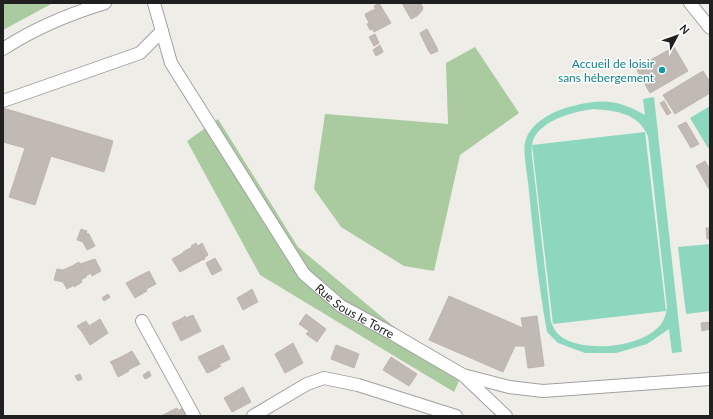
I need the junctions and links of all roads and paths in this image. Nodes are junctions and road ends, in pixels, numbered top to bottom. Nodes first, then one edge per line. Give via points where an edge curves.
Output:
1 (106, 3) edge
2 (154, 3) edge
3 (690, 3) edge
4 (710, 28) edge
5 (162, 31) junction
6 (3, 49) edge
7 (3, 101) edge
8 (142, 321) dead end
9 (463, 375) junction
10 (710, 379) edge
11 (194, 416) edge
12 (253, 416) edge
13 (456, 416) edge
14 (506, 416) edge

1 - 6 street via 43,26
2 - 5 street, Rue Sous le Torre
3 - 4 street
5 - 7 street via 140,53
5 - 9 street, Rue Sous le Torre via 172,63 304,274 341,306
8 - 11 street
9 - 10 street, Rue Sous le Torre via 509,388 543,391
9 - 14 street
12 - 13 street via 307,384 324,378 358,385

